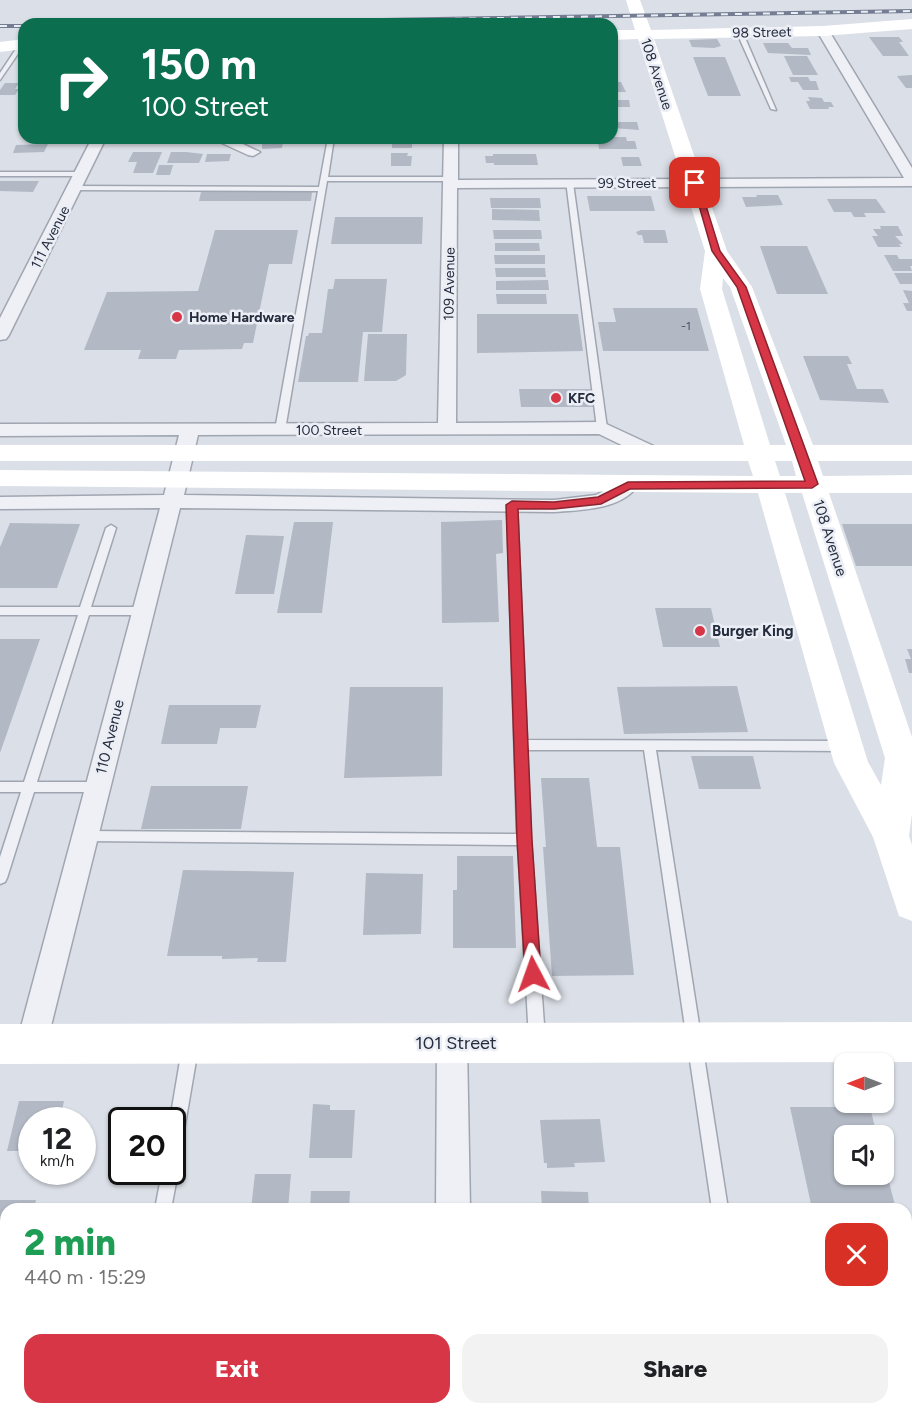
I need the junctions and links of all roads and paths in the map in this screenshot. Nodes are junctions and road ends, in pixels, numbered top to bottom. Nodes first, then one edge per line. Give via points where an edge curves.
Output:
1 (633, 0) edge
2 (912, 24) edge
3 (618, 28) edge
4 (643, 31) junction
5 (823, 31) junction
6 (740, 33) junction
7 (618, 34) edge
8 (18, 45) edge
9 (0, 47) edge
10 (18, 51) edge
11 (0, 78) edge
12 (774, 110) dead end
13 (96, 144) edge
14 (233, 144) edge
15 (330, 144) edge
16 (451, 144) edge
17 (253, 152) dead end
18 (0, 174) edge
19 (81, 174) junction
20 (912, 181) edge
21 (450, 182) junction
22 (569, 183) junction
23 (695, 183) junction
24 (322, 184) junction
25 (74, 188) junction
26 (716, 251) junction
27 (0, 335) edge
28 (602, 428) junction
29 (447, 429) junction
30 (0, 430) edge
31 (280, 430) junction
32 (187, 442) junction
33 (802, 452) junction
34 (0, 453) edge
35 (653, 453) junction
36 (760, 453) junction
37 (912, 453) edge
38 (0, 478) edge
39 (812, 484) junction
40 (912, 484) edge
41 (628, 485) junction
42 (770, 485) junction
43 (174, 490) junction
44 (0, 503) edge
45 (512, 505) junction
46 (111, 528) dead end
47 (143, 610) junction
48 (0, 611) edge
49 (85, 611) junction
50 (521, 745) junction
51 (649, 745) junction
52 (846, 746) junction
53 (30, 787) junction
54 (98, 787) junction
55 (0, 788) edge
56 (85, 836) junction
57 (891, 836) junction
58 (524, 840) junction
59 (0, 878) edge
60 (912, 904) edge
61 (912, 1042) edge
62 (16, 1043) edge
63 (452, 1043) junction
64 (538, 1043) junction
65 (696, 1043) junction
66 (191, 1045) junction
67 (180, 1107) edge
68 (168, 1185) edge
69 (164, 1203) edge
70 (453, 1203) edge
71 (719, 1203) edge

1 - 4 street, 108 Avenue
2 - 4 street, 98 Street via 821,22
2 - 5 street, 98 Street
3 - 4 street, 98 Street
4 - 6 street, 98 Street
4 - 7 street, 98 Street
4 - 23 street, 108 Avenue
5 - 6 street, 98 Street
5 - 20 street
6 - 12 lane
8 - 9 street
10 - 11 lane
13 - 19 street, 111 Avenue
14 - 17 street
15 - 24 lane
16 - 21 street, 109 Avenue
18 - 19 lane
19 - 25 street, 111 Avenue
20 - 23 street, 99 Street
21 - 22 street, 99 Street
21 - 24 lane
21 - 29 street, 109 Avenue
22 - 23 street, 99 Street
22 - 28 lane
23 - 26 street, 108 Avenue
24 - 25 lane
24 - 31 lane
25 - 27 street, 111 Avenue
26 - 33 street, 108 Avenue via 741,287
26 - 36 street, 108 Avenue via 711,289
28 - 29 street, 100 Street
28 - 35 street, 100 Street
29 - 31 street, 100 Street
30 - 32 street, 100 Street
31 - 32 street, 100 Street
32 - 34 street, 100 Street
32 - 35 street, 100 Street
32 - 43 street, 110 Avenue
33 - 36 street, 100 Street
33 - 37 street, 100 Street
33 - 39 street, 108 Avenue
35 - 36 street, 100 Street
36 - 42 street, 108 Avenue
38 - 43 street
39 - 40 street
39 - 42 street
39 - 57 street, 108 Avenue via 902,758
41 - 42 street
41 - 43 street
41 - 45 street via 601,501
42 - 52 street, 108 Avenue
43 - 44 street
43 - 45 street
43 - 47 street, 110 Avenue
45 - 50 lane
46 - 49 lane
47 - 49 lane
47 - 54 street, 110 Avenue
48 - 49 lane
49 - 53 lane
50 - 51 lane
50 - 58 lane
51 - 52 lane
51 - 65 lane
52 - 57 street, 108 Avenue via 851,763
53 - 54 lane
53 - 55 lane
53 - 59 lane
54 - 56 street, 110 Avenue
56 - 58 lane
56 - 62 street, 110 Avenue
57 - 60 street, 108 Avenue
58 - 64 lane
61 - 65 street, 101 Street
62 - 66 street, 101 Street
63 - 64 street, 101 Street
63 - 66 street, 101 Street
63 - 70 street
64 - 65 street, 101 Street
65 - 71 lane
66 - 67 lane
68 - 69 lane

